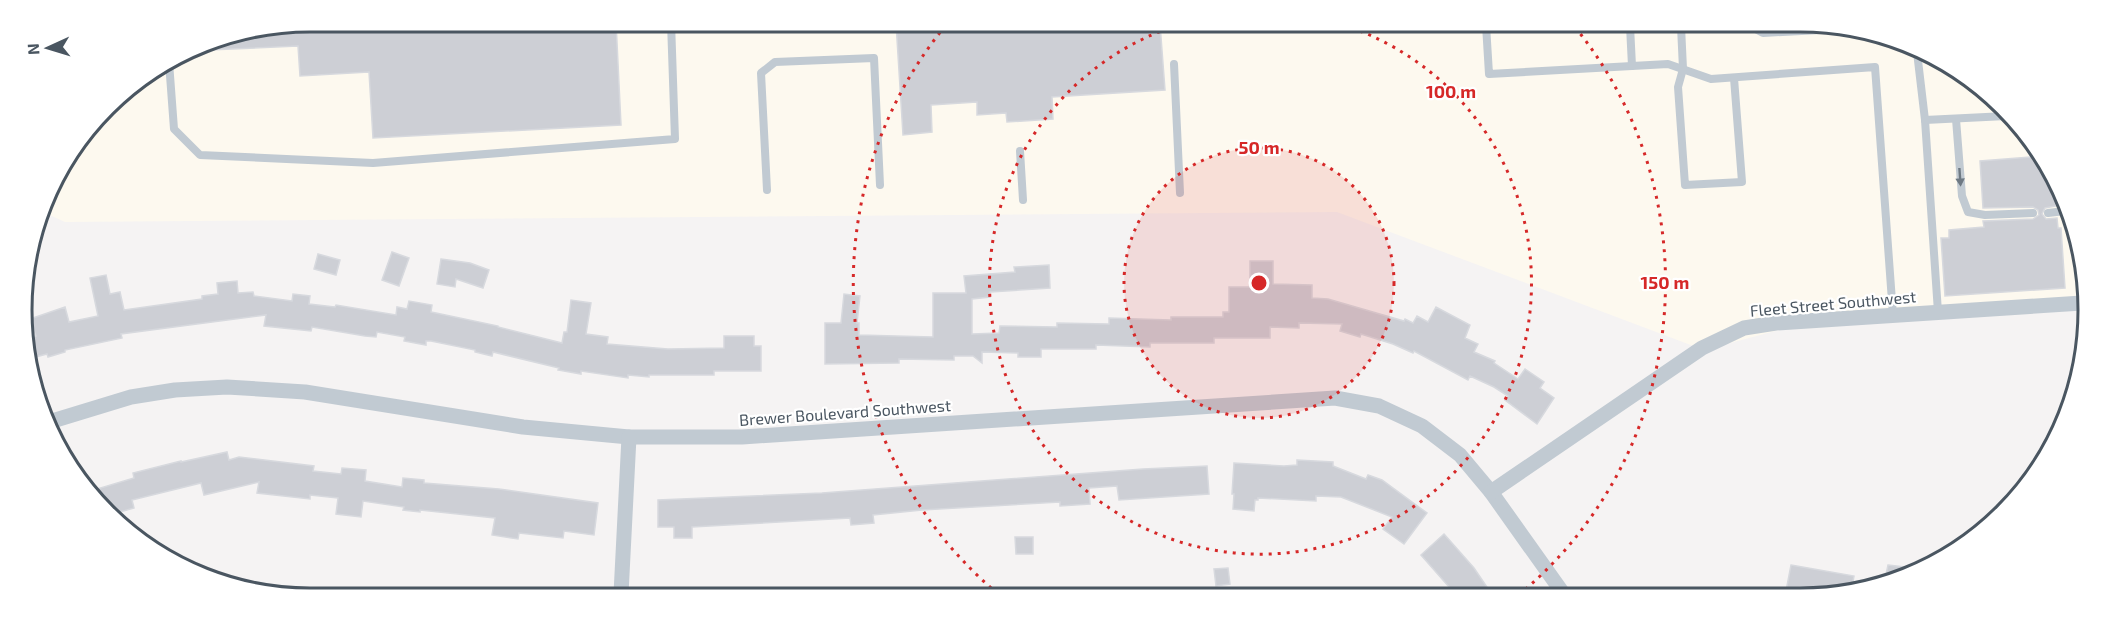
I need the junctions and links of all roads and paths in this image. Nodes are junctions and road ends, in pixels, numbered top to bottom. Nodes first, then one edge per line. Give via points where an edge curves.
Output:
1 (671, 32) edge
2 (1486, 32) edge
3 (1630, 32) edge
4 (1681, 32) edge
5 (1761, 32) edge
6 (1782, 32) edge
7 (1918, 58) edge
8 (1174, 64) dead end
9 (1632, 66) junction
10 (1683, 69) junction
11 (170, 70) edge
12 (1734, 78) junction
13 (1999, 116) edge
14 (1956, 119) junction
15 (1925, 120) junction
16 (1020, 151) dead end
17 (880, 185) dead end
18 (767, 190) dead end
19 (1180, 193) dead end
20 (1023, 200) dead end
21 (2060, 212) edge
22 (2033, 213) dead end
23 (2048, 213) dead end
24 (2078, 303) edge
25 (1938, 312) junction
26 (1893, 315) junction
27 (54, 420) edge
28 (629, 437) junction
29 (1491, 492) junction
30 (621, 588) edge
31 (1559, 588) edge

1 - 11 lane via 675,139 373,163 200,155 174,129
2 - 9 lane via 1489,74
3 - 9 lane
4 - 10 lane
5 - 6 lane
7 - 15 lane
8 - 19 lane
9 - 10 lane via 1668,64
10 - 12 lane via 1711,79
10 - 12 lane via 1678,87 1685,185 1742,182
12 - 26 lane via 1875,67
13 - 14 lane
14 - 15 lane
14 -> 22 lane via 1962,196 1968,212
15 - 25 lane
16 - 20 lane
17 - 18 lane via 874,57 775,62 761,74
21 - 23 lane
24 - 25 street, Fleet Street Southwest
25 - 26 street, Fleet Street Southwest
26 - 29 street, Fleet Street Southwest via 1744,328 1702,348
27 - 28 street, Brewer Boulevard Southwest via 131,397 227,387 305,392 523,427
28 - 29 street, Brewer Boulevard Southwest via 742,436 1335,398 1378,406 1422,426 1460,455
28 - 30 street
29 - 31 street, Brewer Boulevard Southwest

